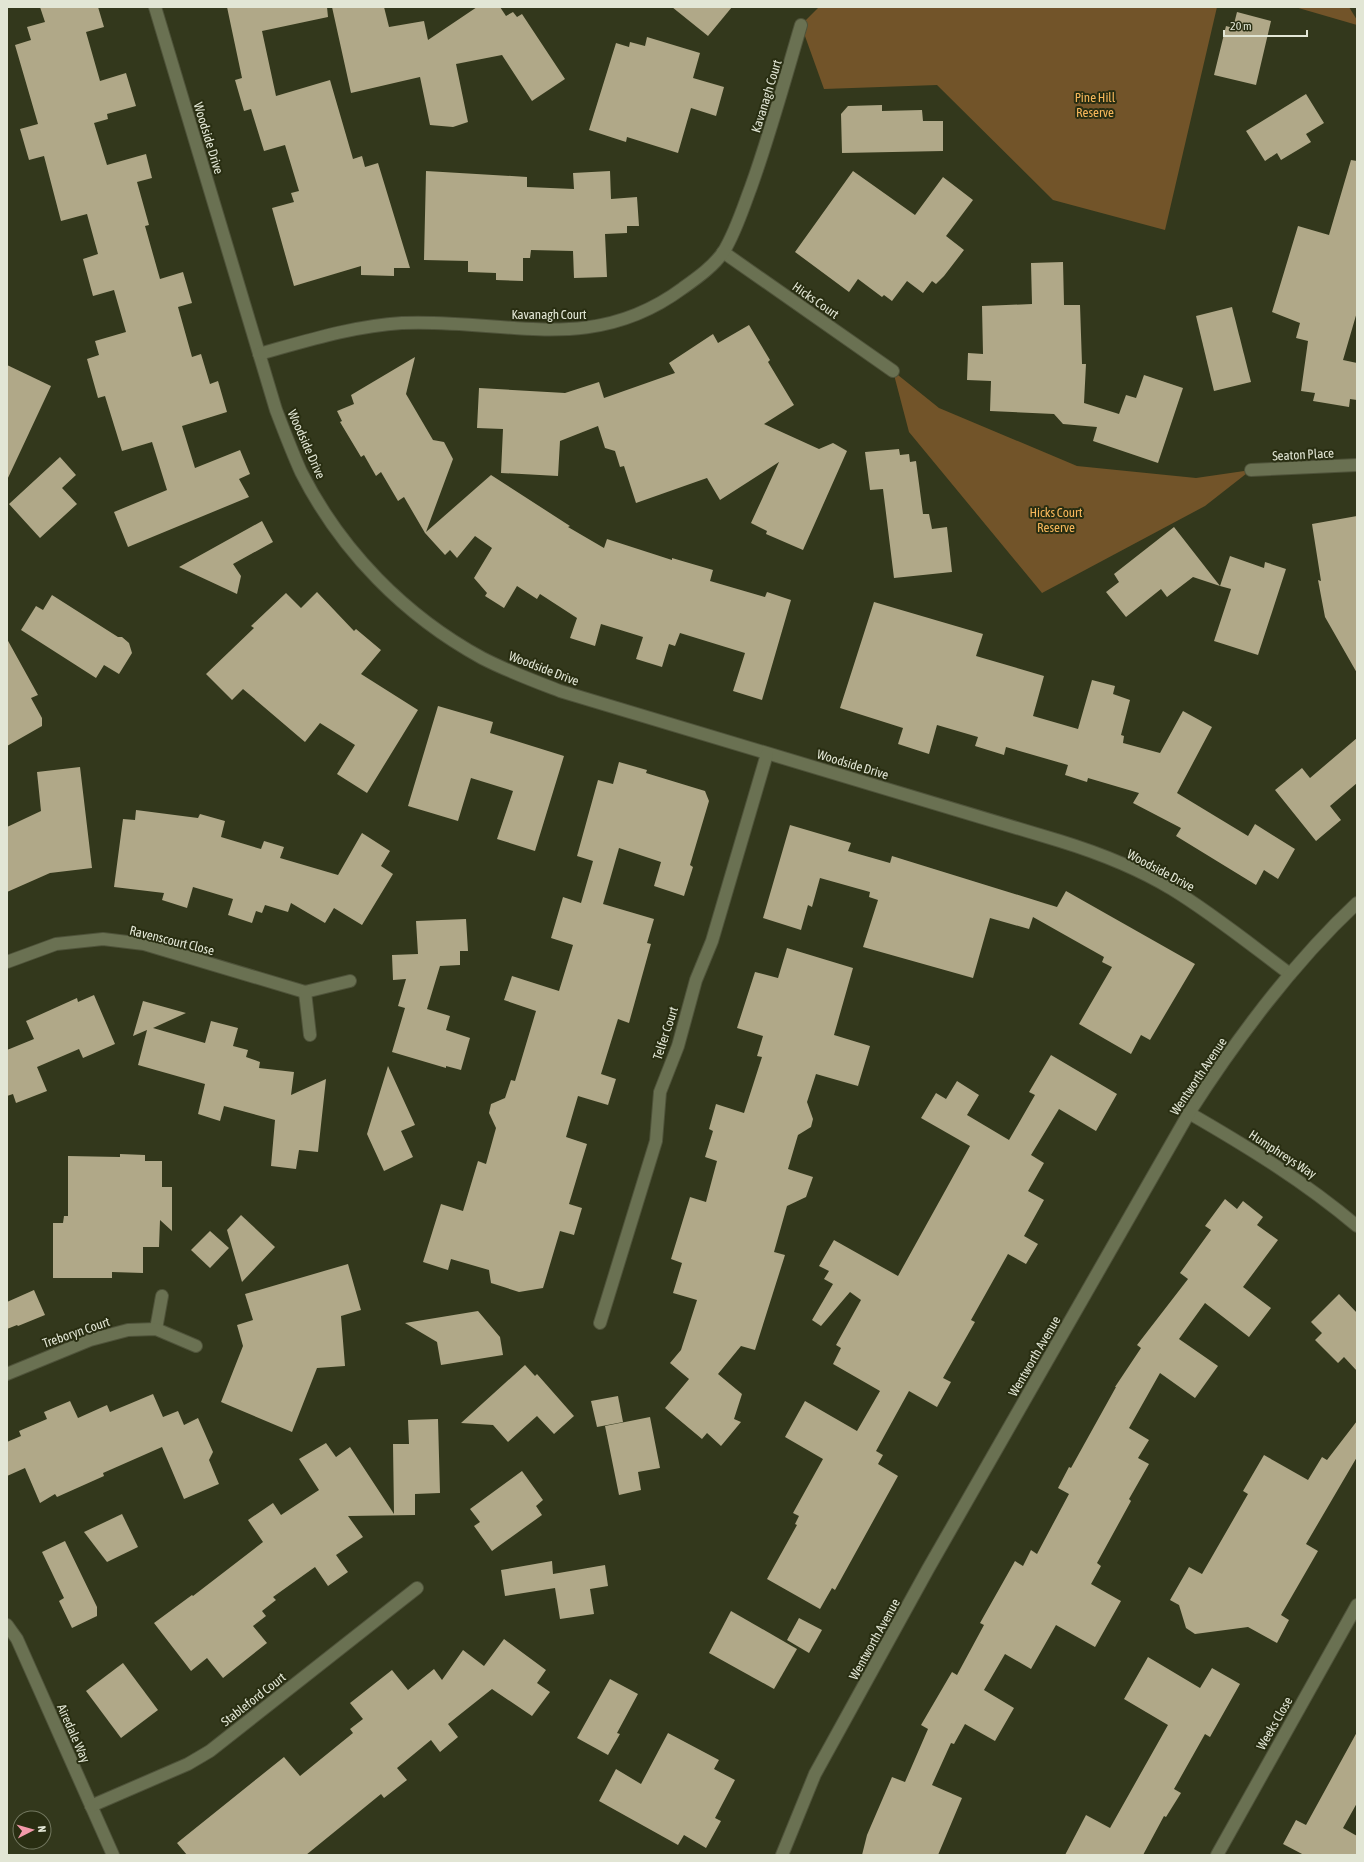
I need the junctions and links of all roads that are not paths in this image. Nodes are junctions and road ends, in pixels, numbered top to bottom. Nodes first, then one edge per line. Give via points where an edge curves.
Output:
1 (155, 7) edge
2 (801, 26) dead end
3 (723, 252) junction
4 (259, 354) junction
5 (893, 371) dead end
6 (1357, 465) edge
7 (1250, 470) dead end
8 (767, 754) junction
9 (1357, 903) edge
10 (7, 962) edge
11 (1290, 974) junction
12 (350, 981) dead end
13 (305, 992) junction
14 (310, 1035) dead end
15 (1189, 1113) junction
16 (1357, 1226) edge
17 (162, 1296) dead end
18 (600, 1323) dead end
19 (156, 1329) junction
20 (196, 1346) dead end
21 (7, 1374) edge
22 (417, 1588) dead end
23 (1357, 1605) edge
24 (7, 1625) edge
25 (91, 1806) junction
26 (113, 1855) edge
27 (782, 1855) edge
28 (1217, 1855) edge

1 - 4 street, Woodside Drive
2 - 3 street, Kavanagh Court via 761,160
3 - 4 street, Kavanagh Court via 707,270 675,294 638,314 596,327 536,330 430,323 381,325 336,333
3 - 5 street, Hicks Court
4 - 8 street, Woodside Drive via 290,446 302,472 336,529 356,555 398,599 423,619 483,658 560,691
6 - 7 street, Seaton Place
8 - 11 street, Woodside Drive via 1060,841 1111,859 1170,888
8 - 18 street, Telfer Court via 712,941 696,980 678,1046 660,1092 656,1141
9 - 11 street, Wentworth Avenue
10 - 13 street, Ravenscourt Close via 56,944 103,939 123,941 144,944
11 - 15 street, Wentworth Avenue via 1218,1068
12 - 13 street
13 - 14 street
15 - 16 street, Humphreys Way via 1290,1174
15 - 27 street, Wentworth Avenue via 932,1562 815,1774
17 - 19 street
19 - 20 street, Treboryn Court
19 - 21 street, Treboryn Court via 128,1330 90,1340
22 - 25 street, Stableford Court via 210,1751 188,1764
23 - 28 street, Weeks Close
24 - 25 street, Airedale Way via 17,1639
25 - 26 street, Airedale Way

